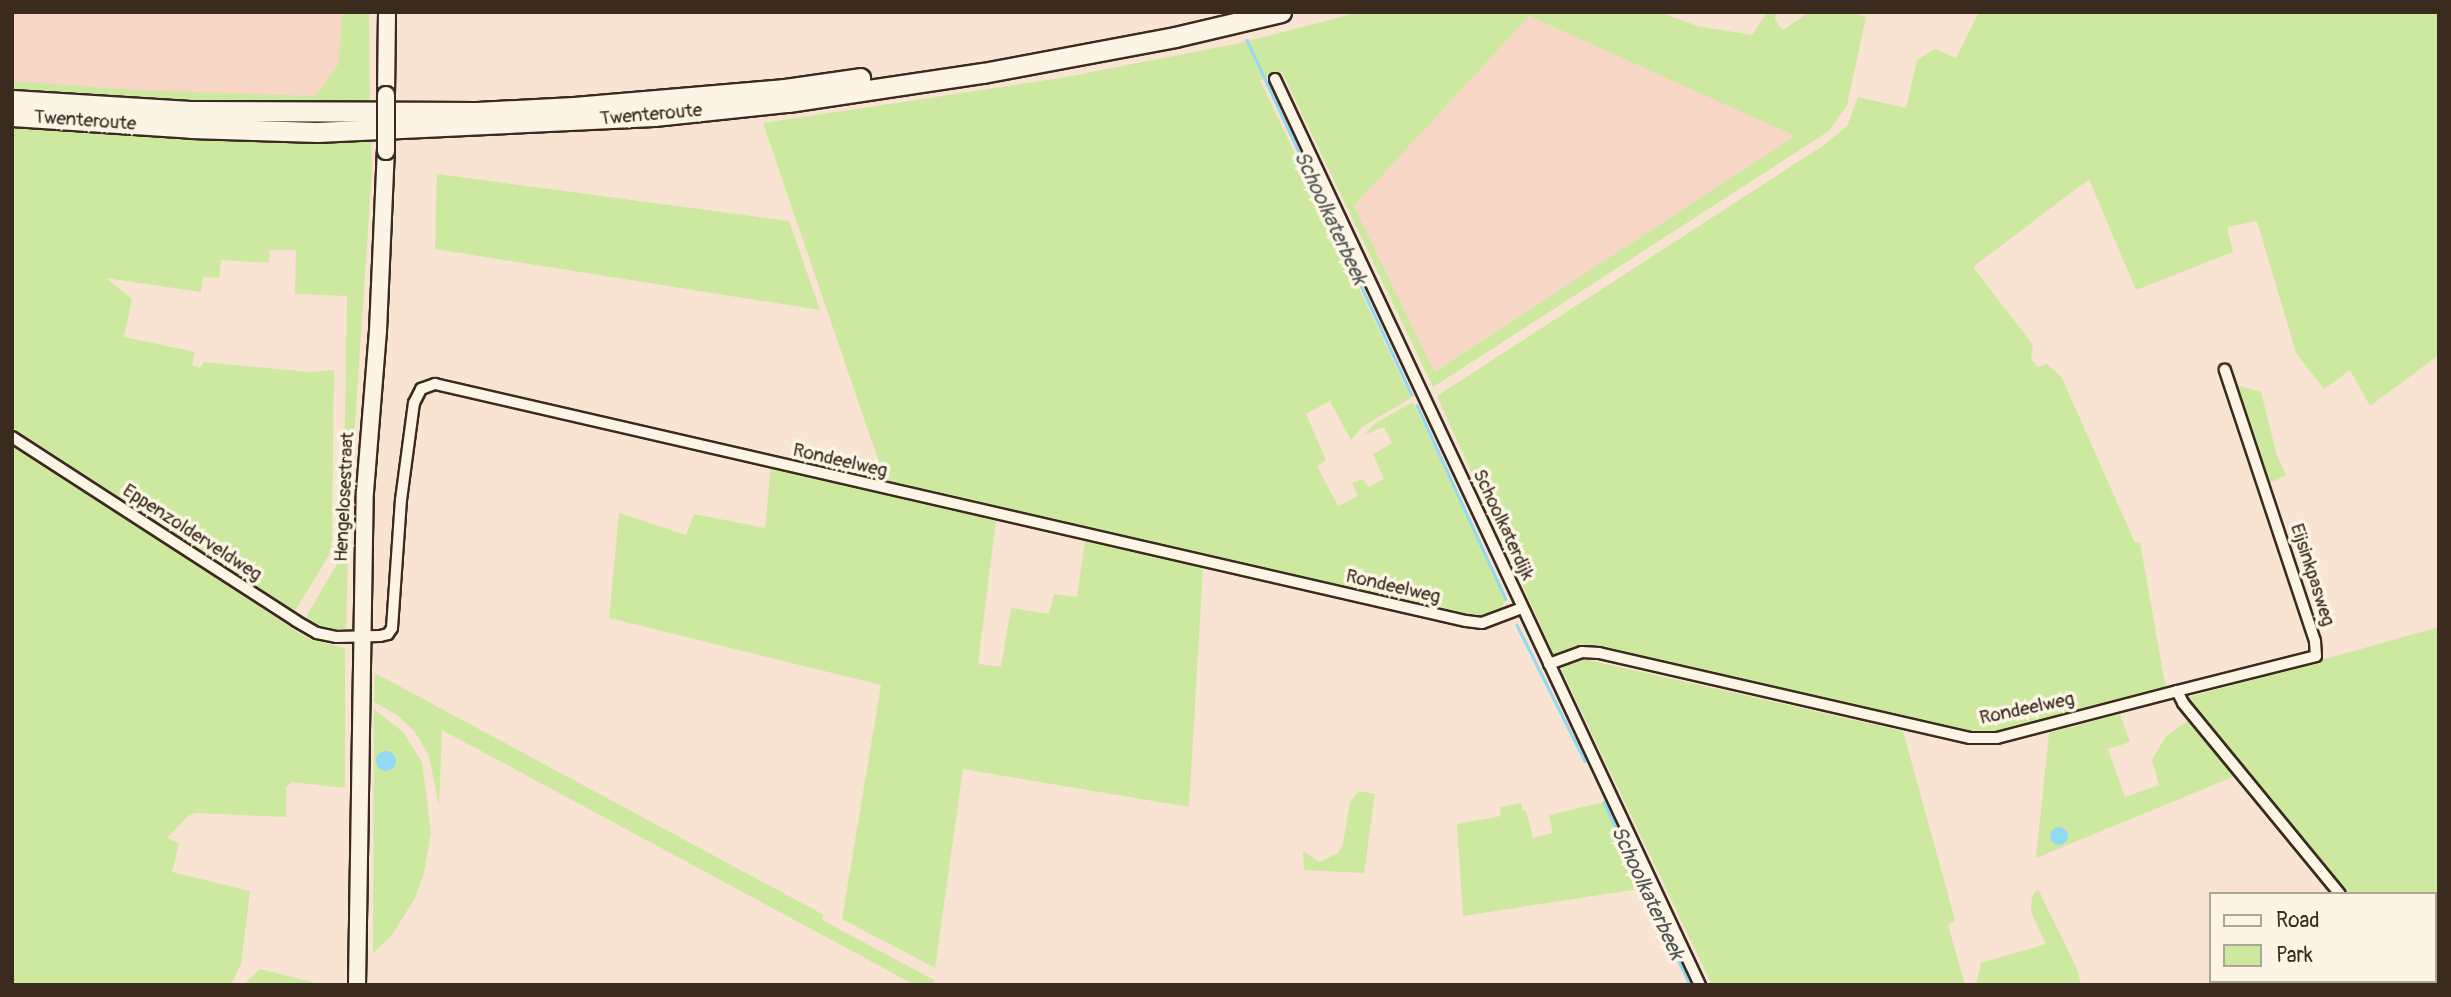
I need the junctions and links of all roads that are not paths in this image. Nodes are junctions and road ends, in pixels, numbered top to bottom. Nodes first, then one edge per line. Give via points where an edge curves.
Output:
1 (387, 12) edge
2 (1222, 12) edge
3 (1281, 12) edge
4 (1275, 79) dead end
5 (12, 100) edge
6 (12, 116) edge
7 (2225, 370) dead end
8 (12, 437) edge
9 (1522, 608) junction
10 (360, 636) junction
11 (1549, 664) junction
12 (2177, 691) junction
13 (2338, 892) edge
14 (357, 985) edge
15 (1700, 985) edge

1 - 10 main road, Hengelosestraat, bridge via 386,151
2 - 5 highway, Twenteroute via 980,61 785,89 574,107 257,112
3 - 6 highway, Twenteroute via 983,74 654,116 317,132
4 - 9 street, Schoolkaterdijk
7 - 12 street, Eijsinkpasweg via 2315,640 2316,656
8 - 10 street, Eppenzolderveldweg via 296,621 326,635
9 - 10 street, Rondeelweg via 1489,621 1466,621 435,384 421,389 414,402 392,628 388,634
9 - 11 street, Schoolkaterdijk
10 - 14 main road, Hengelosestraat
11 - 12 street, Rondeelweg via 1582,652 1599,653 1980,739
11 - 15 street, Schoolkaterdijk
12 - 13 street

